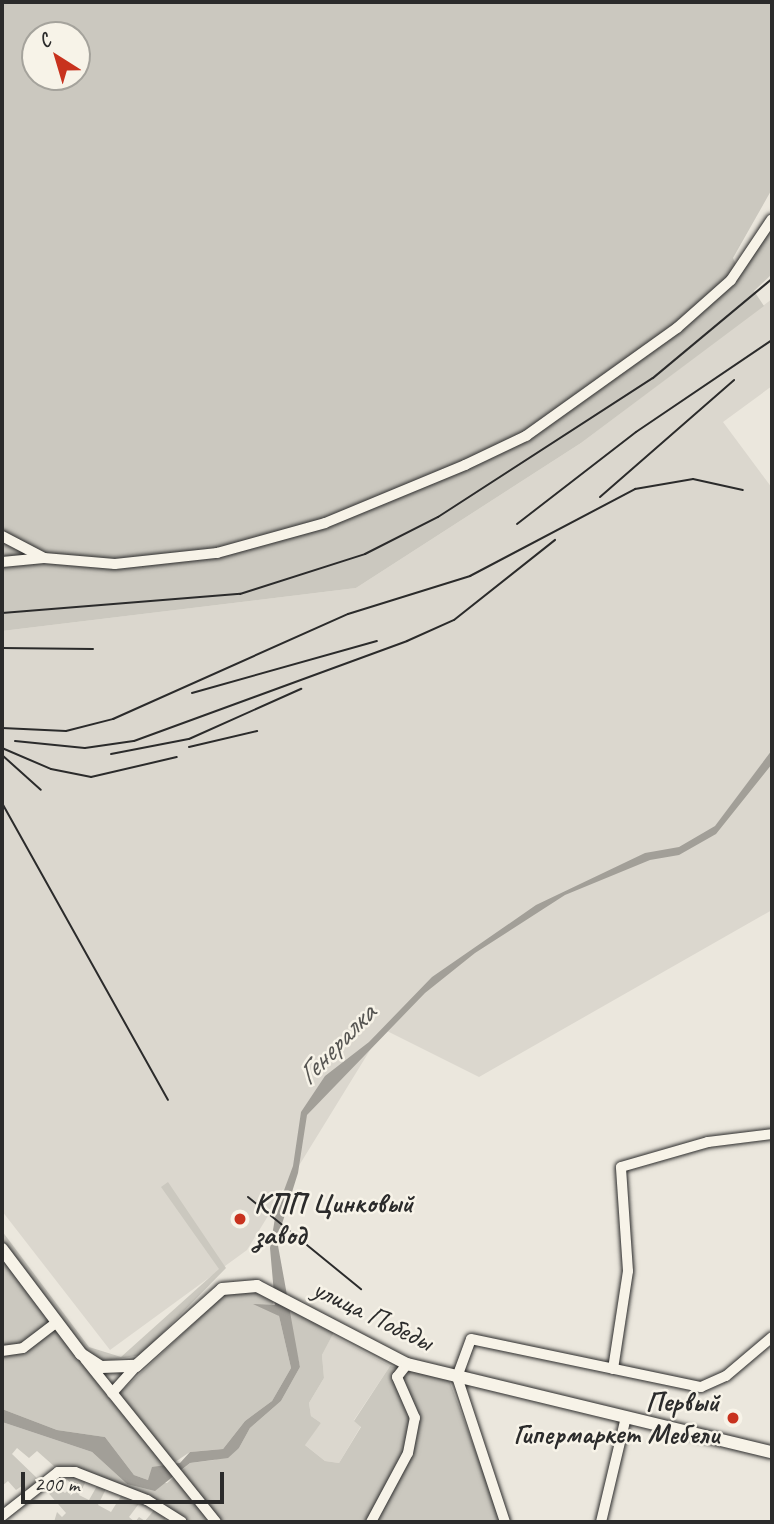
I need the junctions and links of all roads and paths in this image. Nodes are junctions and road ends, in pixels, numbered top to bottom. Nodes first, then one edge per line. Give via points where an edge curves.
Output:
1 (772, 219) edge
2 (2, 536) edge
3 (44, 558) junction
4 (2, 562) edge
5 (772, 1134) edge
6 (2, 1249) edge
7 (57, 1322) junction
8 (772, 1337) edge
9 (2, 1351) edge
10 (81, 1354) junction
11 (407, 1364) junction
12 (136, 1366) junction
13 (613, 1369) junction
14 (457, 1377) junction
15 (112, 1393) junction
16 (626, 1417) junction
17 (772, 1452) edge
18 (2, 1516) edge
19 (182, 1522) edge
20 (216, 1522) edge
21 (371, 1522) edge
22 (505, 1522) edge
23 (601, 1522) edge

1 - 3 street via 731,280 677,328 526,436 466,465 325,523 217,553 116,564
2 - 3 street
3 - 4 street
5 - 13 street via 708,1142 621,1167 628,1271
6 - 7 main road
7 - 9 street via 23,1348
7 - 10 main road
8 - 13 street via 726,1376 701,1387
10 - 12 main road via 101,1367
10 - 15 street
11 - 12 main road, улица Победы via 267,1289 241,1285 222,1289
11 - 14 main road, улица Победы
11 - 21 street via 397,1377 415,1418 408,1453
12 - 15 street
13 - 14 street via 471,1339
14 - 16 main road, улица Победы
14 - 22 street
15 - 20 street
16 - 17 main road, улица Победы
16 - 23 street
18 - 19 street via 58,1472 75,1472 147,1500

